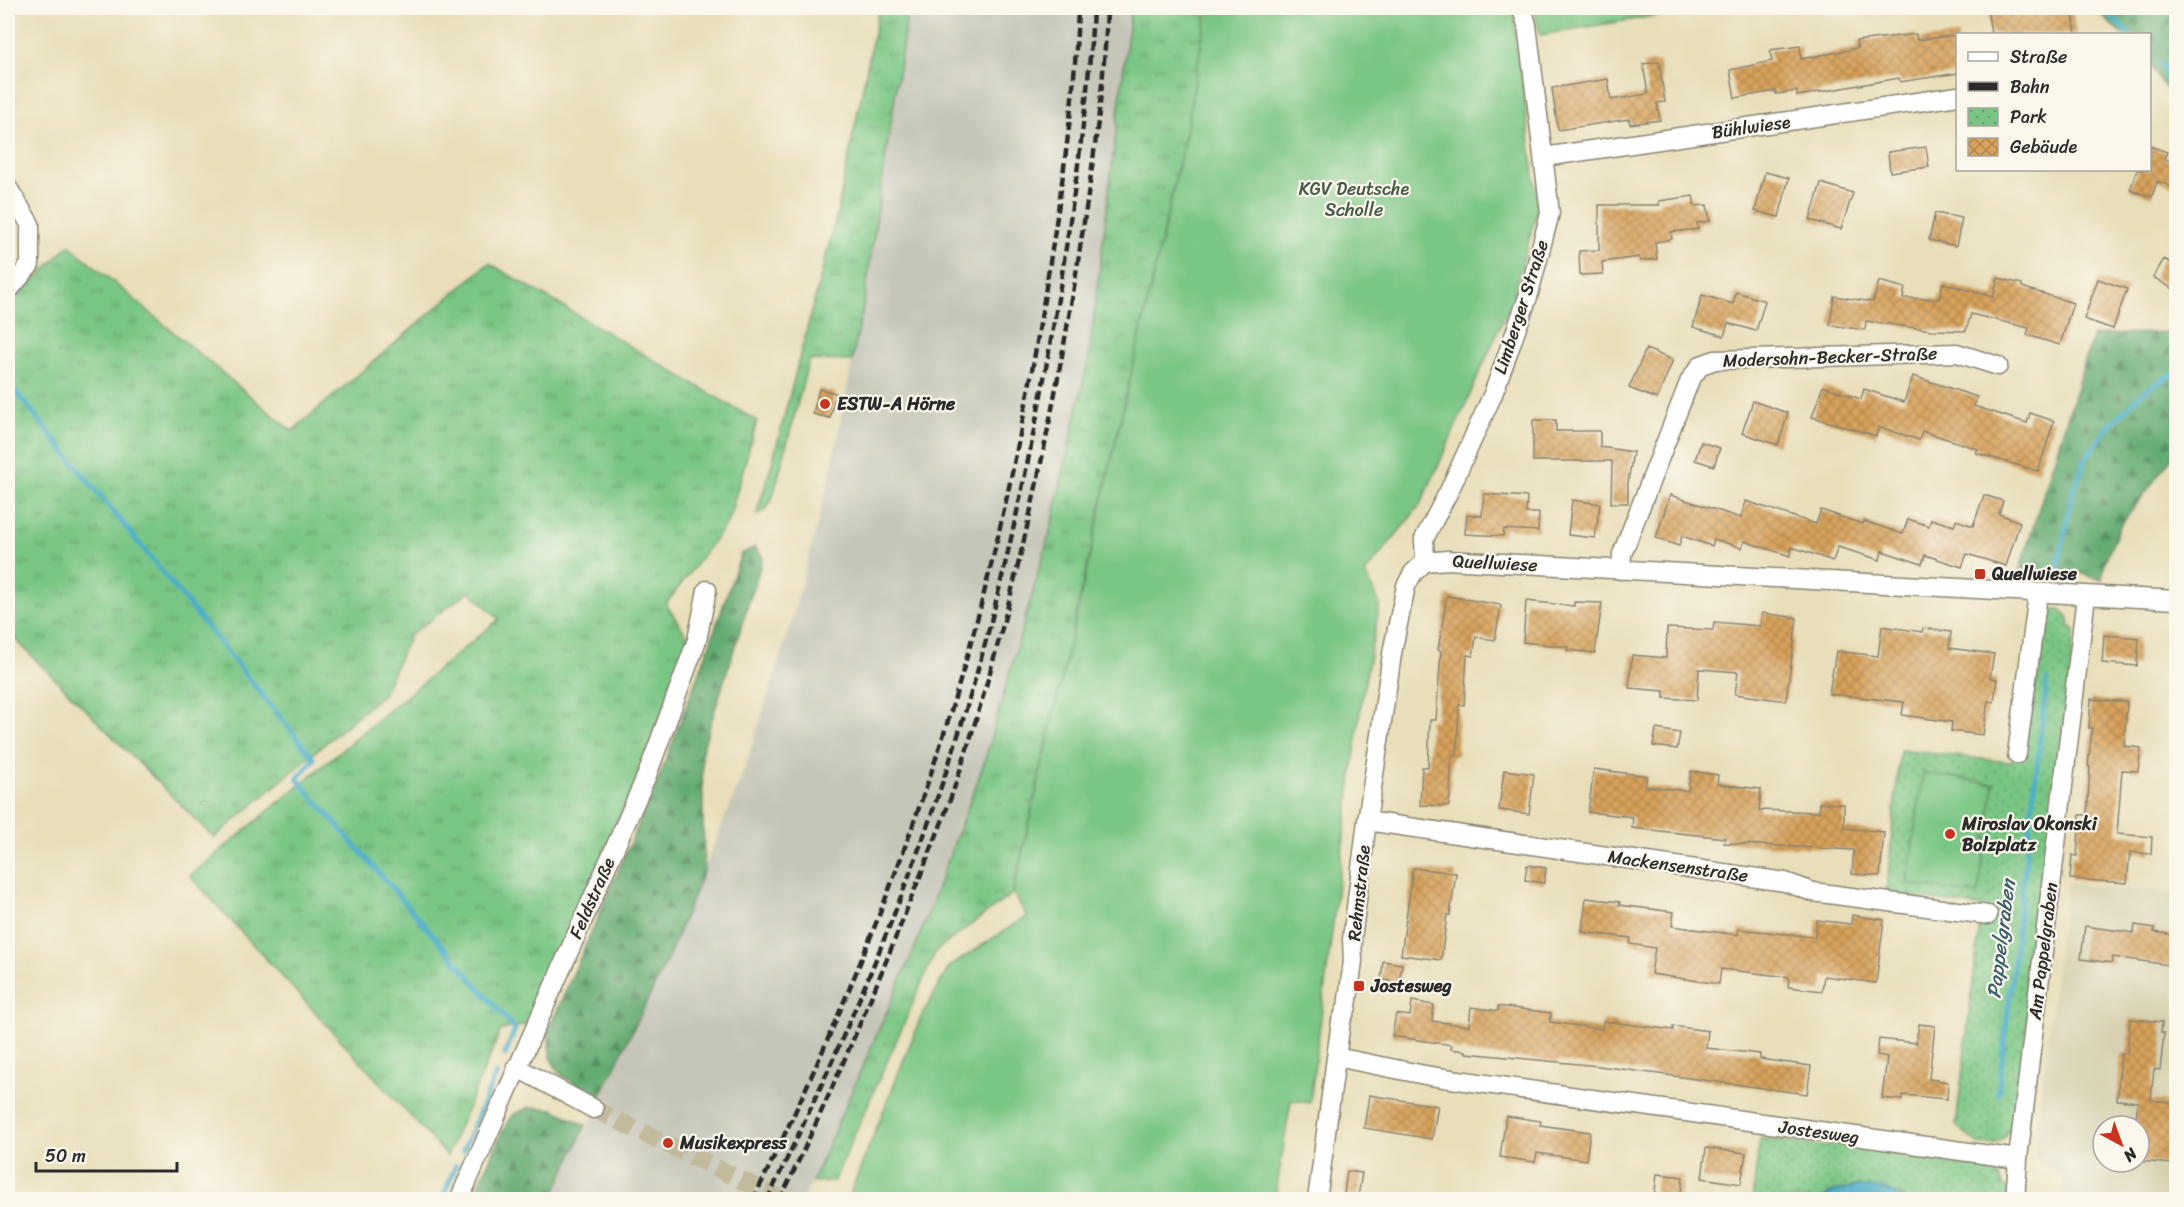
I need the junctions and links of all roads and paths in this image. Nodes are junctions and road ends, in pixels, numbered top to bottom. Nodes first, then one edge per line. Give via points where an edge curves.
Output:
1 (1522, 8) edge
2 (1956, 96) edge
3 (1544, 157) junction
4 (8, 188) edge
5 (8, 291) edge
6 (1998, 366) dead end
7 (1425, 562) junction
8 (1621, 570) junction
9 (706, 590) dead end
10 (2038, 594) junction
11 (2086, 596) junction
12 (2176, 600) edge
13 (2018, 754) dead end
14 (1367, 821) junction
15 (1988, 915) dead end
16 (1336, 1057) junction
17 (516, 1067) junction
18 (594, 1109) tunnel mouth
19 (2018, 1160) junction
20 (459, 1200) edge
21 (1317, 1200) edge
22 (2015, 1200) edge

1 - 3 street, Limberger Straße
2 - 3 street, Bühlwiese
3 - 7 street, Limberger Straße via 1550,213 1528,297 1493,393 1424,539
4 - 5 street via 30,224 30,265
6 - 8 street, Modersohn-Becker-Straße via 1957,353 1714,360 1701,365 1690,380 1622,554
7 - 8 street, Quellwiese
7 - 14 street, Rehmstraße via 1406,586
8 - 10 street, Quellwiese
9 - 17 street, Feldstraße via 697,640 647,775
10 - 11 street, Quellwiese
10 - 13 street
11 - 12 street, Quellwiese
11 - 19 street, Am Pappelgraben
14 - 15 street, Mackensenstraße via 1785,882 1813,892
14 - 16 street, Rehmstraße via 1352,939 1351,985
16 - 19 street, Jostesweg via 1441,1077
16 - 21 street, Rehmstraße
17 - 18 street
17 - 20 street, Feldstraße
19 - 22 street, Am Pappelgraben

